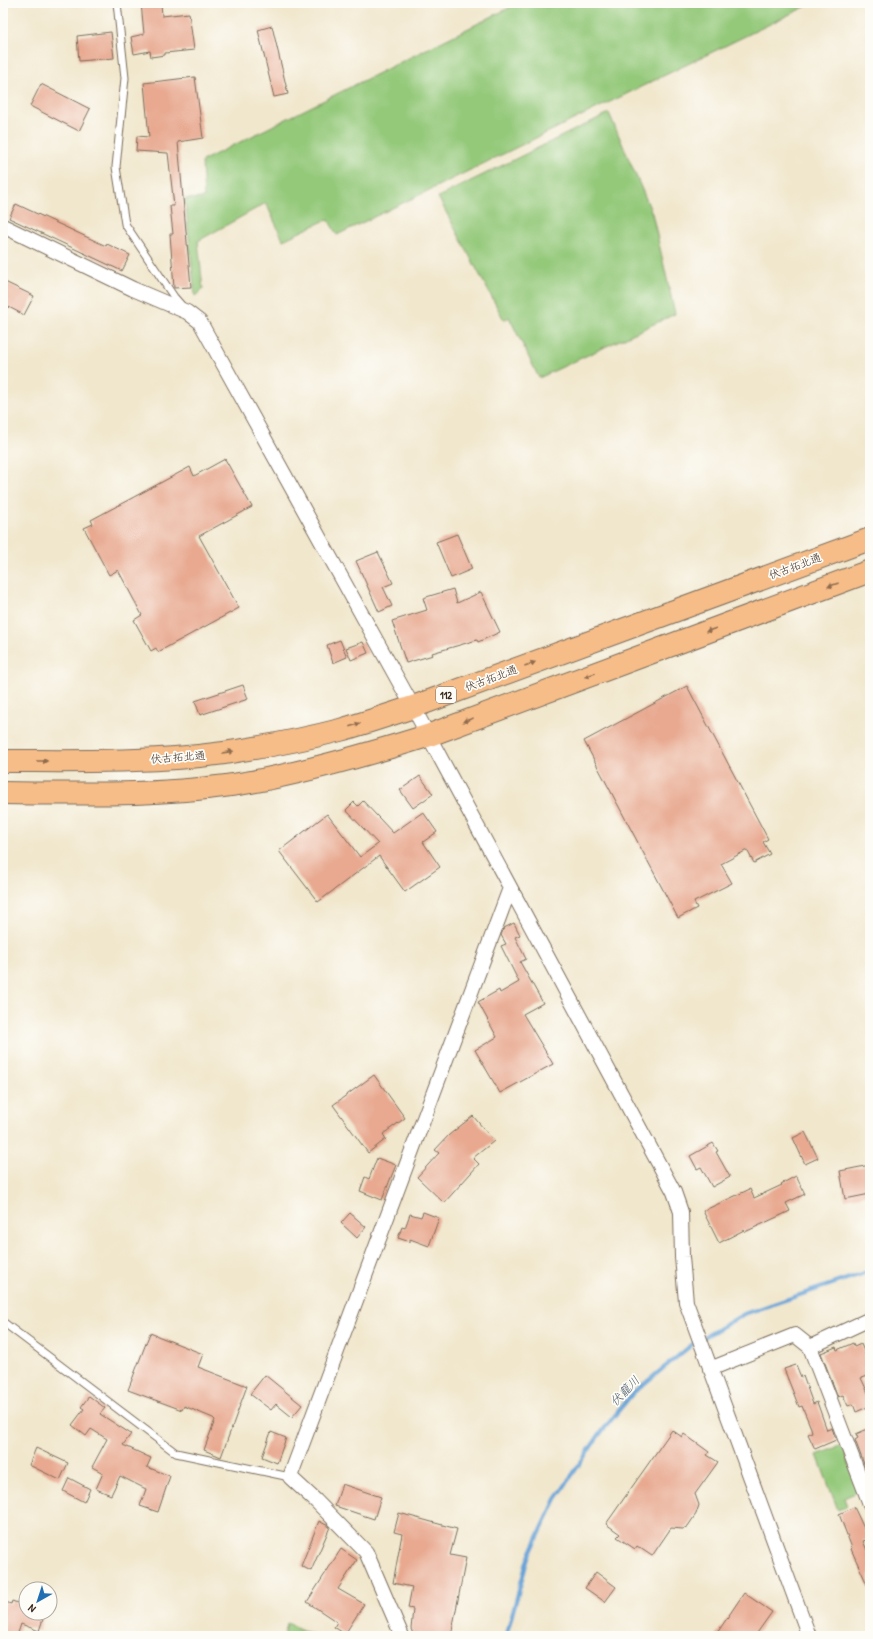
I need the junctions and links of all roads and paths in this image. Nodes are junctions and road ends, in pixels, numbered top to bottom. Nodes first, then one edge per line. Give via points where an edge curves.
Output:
1 (117, 3) edge
2 (3, 226) edge
3 (187, 312) junction
4 (870, 539) edge
5 (870, 572) edge
6 (413, 708) junction
7 (427, 736) junction
8 (3, 761) edge
9 (3, 793) edge
10 (510, 888) junction
11 (870, 1319) edge
12 (3, 1322) edge
13 (810, 1347) junction
14 (709, 1365) junction
15 (290, 1477) junction
16 (870, 1504) edge
17 (402, 1636) edge
18 (809, 1636) edge

1 - 3 lane via 125,78 116,167 125,224
2 - 3 street
3 - 6 street via 200,322
6 -> 4 main road, 伏古拓北通 / 112
5 -> 7 main road
6 - 7 street
8 -> 6 main road, 伏古拓北通 / 112 via 158,759 223,753 340,730
7 - 9 main road via 368,755 250,782 128,793
7 - 10 street
10 - 14 street via 674,1192 681,1212 686,1302
10 - 15 street
11 - 13 street
12 - 15 lane via 176,1454
13 - 14 street via 795,1335
13 - 16 street
14 - 18 street
15 - 17 street via 366,1552

